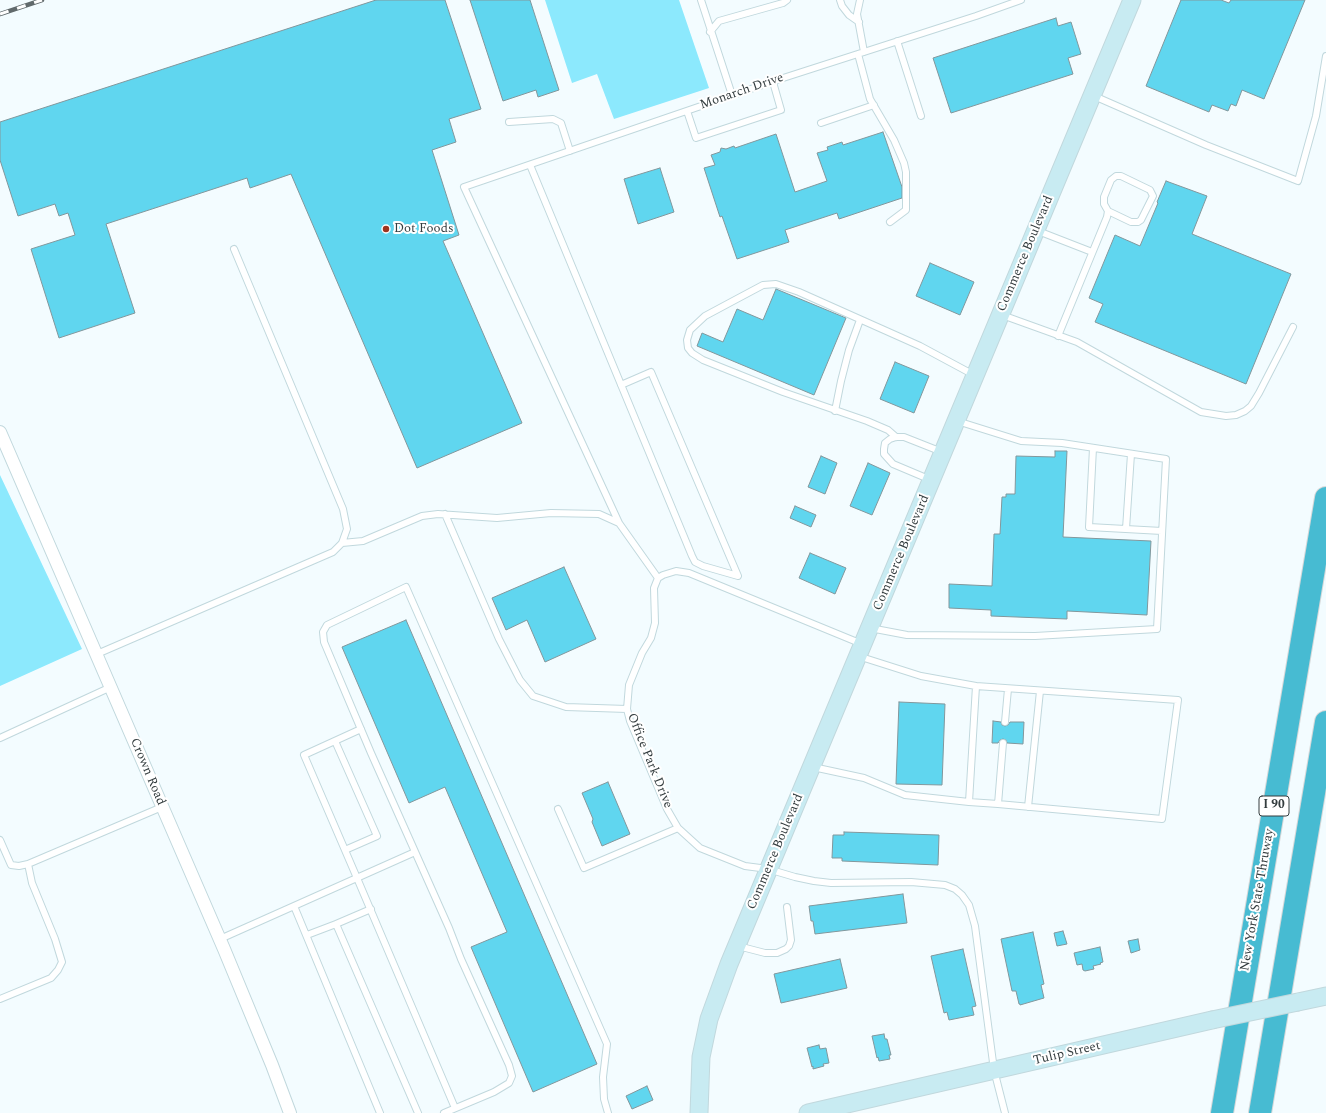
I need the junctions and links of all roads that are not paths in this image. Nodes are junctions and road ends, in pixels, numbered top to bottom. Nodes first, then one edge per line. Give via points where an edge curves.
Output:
1 (701, 0) edge
2 (787, 0) edge
3 (840, 0) edge
4 (860, 0) edge
5 (1021, 0) edge
6 (1132, 0) edge
7 (859, 22) junction
8 (710, 32) junction
9 (897, 41) junction
10 (861, 53) junction
11 (1326, 56) edge
12 (773, 82) junction
13 (732, 95) junction
14 (1092, 96) junction
15 (874, 105) junction
16 (687, 111) junction
17 (921, 116) dead end
18 (509, 122) dead end
19 (822, 123) dead end
20 (570, 151) junction
21 (530, 165) junction
22 (1108, 211) junction
23 (890, 222) dead end
24 (1036, 230) junction
25 (234, 249) dead end
26 (1092, 252) junction
27 (1001, 315) junction
28 (860, 320) junction
29 (1293, 327) dead end
30 (1058, 336) junction
31 (976, 375) junction
32 (621, 385) junction
33 (836, 410) junction
34 (957, 421) junction
35 (0, 432) edge
36 (896, 437) junction
37 (1093, 448) junction
38 (944, 453) junction
39 (1131, 454) junction
40 (932, 480) junction
41 (1326, 498) edge
42 (445, 514) junction
43 (619, 524) junction
44 (1126, 529) junction
45 (1162, 532) junction
46 (342, 543) junction
47 (658, 578) junction
48 (870, 628) junction
49 (861, 650) junction
50 (97, 654) junction
51 (976, 686) junction
52 (111, 687) junction
53 (1008, 689) junction
54 (1040, 691) junction
55 (628, 709) junction
56 (1005, 722) dead end
57 (1326, 722) edge
58 (361, 730) junction
59 (0, 738) edge
60 (335, 741) junction
61 (1003, 743) dead end
62 (812, 767) junction
63 (969, 802) junction
64 (998, 804) junction
65 (162, 807) junction
66 (1028, 807) junction
67 (558, 809) dead end
68 (678, 828) junction
69 (0, 840) edge
70 (345, 850) junction
71 (415, 852) junction
72 (28, 864) junction
73 (768, 869) junction
74 (357, 878) junction
75 (294, 906) junction
76 (787, 907) dead end
77 (371, 909) junction
78 (336, 924) junction
79 (307, 936) junction
80 (220, 939) junction
81 (737, 946) junction
82 (1326, 996) edge
83 (0, 999) edge
84 (994, 1070) junction
85 (455, 1108) junction
86 (290, 1113) edge
87 (380, 1113) edge
88 (418, 1113) edge
89 (444, 1113) edge
90 (608, 1113) edge
91 (700, 1113) edge
92 (808, 1113) edge
93 (1005, 1113) edge
94 (1222, 1113) edge
95 (1260, 1113) edge

1 - 8 lane
2 - 8 lane via 719,22
3 - 7 lane via 849,15
4 - 7 lane via 857,14
5 - 9 lane, Monarch Drive
6 - 14 street, Commerce Boulevard
7 - 10 lane
8 - 13 lane
9 - 10 lane, Monarch Drive
9 - 17 lane
10 - 12 lane, Monarch Drive
10 - 15 lane via 870,99
11 - 14 lane via 1316,116 1298,181
12 - 13 lane, Monarch Drive
12 - 16 lane via 781,110 696,138
13 - 16 lane, Monarch Drive
14 - 24 street, Commerce Boulevard
15 - 19 lane
15 - 23 lane via 894,140 906,172 906,210
16 - 20 lane, Monarch Drive
18 - 20 lane via 553,119 561,123
20 - 21 lane, Monarch Drive
21 - 32 lane
21 - 43 lane, Monarch Drive via 464,188
22 - 22 lane via 1104,197 1111,180 1116,176 1150,190 1153,196 1138,222 1131,222
22 - 26 lane
24 - 26 lane
24 - 27 street, Commerce Boulevard
25 - 46 lane via 343,509 347,529
26 - 30 lane
27 - 30 lane
27 - 31 street, Commerce Boulevard
28 - 31 lane via 920,346
28 - 33 lane via 847,357
28 - 33 lane via 799,292 776,284 763,285 705,316 690,330 687,340 688,348 702,360
29 - 30 lane via 1251,406 1236,415 1226,416 1201,412 1077,342
31 - 34 street, Commerce Boulevard
32 - 32 lane via 695,562 738,576 651,372
33 - 36 lane via 888,430
34 - 37 lane via 1020,441 1062,443
34 - 38 street, Commerce Boulevard
35 - 50 street, Crown Road
36 - 38 lane via 904,437
36 - 40 lane via 885,443 884,454 888,459 893,464
37 - 39 lane
37 - 44 lane via 1089,527
38 - 40 street, Commerce Boulevard
39 - 44 lane
39 - 45 lane via 1166,459
40 - 48 street, Commerce Boulevard
41 - 94 highway, New York State Thruway / I 90
42 - 43 lane via 497,518 551,513 599,514
42 - 46 lane via 422,516 363,541
42 - 55 lane via 499,639 520,680 533,696 566,707
43 - 47 lane
44 - 45 lane
45 - 48 lane via 1157,629 1027,636 906,635
46 - 50 lane via 333,552
47 - 49 lane via 676,571 689,573
47 - 55 lane, Office Park Drive via 654,588 655,623 651,638 629,685
48 - 49 street, Commerce Boulevard
49 - 51 lane via 921,676
49 - 62 street, Commerce Boulevard
50 - 52 street, Crown Road
51 - 53 lane
51 - 63 lane
52 - 59 lane
52 - 65 street, Crown Road
53 - 54 lane
53 - 56 lane
54 - 66 lane
54 - 66 lane via 1178,700 1162,818
55 - 68 lane, Office Park Drive via 630,721 667,809
57 - 95 highway
58 - 60 lane
58 - 71 lane
58 - 90 lane via 322,632 327,625 406,587 607,1044 602,1077
60 - 70 lane via 304,755
60 - 70 lane via 377,836
61 - 64 lane
62 - 63 lane via 864,778 905,795
62 - 73 street, Commerce Boulevard
63 - 64 lane
64 - 66 lane
65 - 72 lane
65 - 80 street, Crown Road
67 - 68 lane via 584,868
68 - 73 lane, Office Park Drive via 700,848 745,866
69 - 72 lane via 11,864
70 - 74 lane
71 - 74 lane
71 - 85 lane via 512,1076 509,1083 494,1092
72 - 83 lane via 32,883 62,962 51,978
73 - 81 street, Commerce Boulevard
73 - 84 lane, Office Park Drive via 831,883 911,882 945,885 962,895 969,905 975,926
74 - 75 lane
74 - 77 lane
75 - 79 lane
75 - 80 lane
76 - 81 lane via 790,940 786,949 777,953 765,953
77 - 78 lane
77 - 85 lane
78 - 79 lane
78 - 88 lane
79 - 87 lane
80 - 86 street, Crown Road
81 - 91 street, Commerce Boulevard via 709,1019 701,1057
82 - 84 street, Tulip Street, bridge
84 - 92 street, Tulip Street
84 - 93 lane, Office Park Drive
85 - 89 lane

